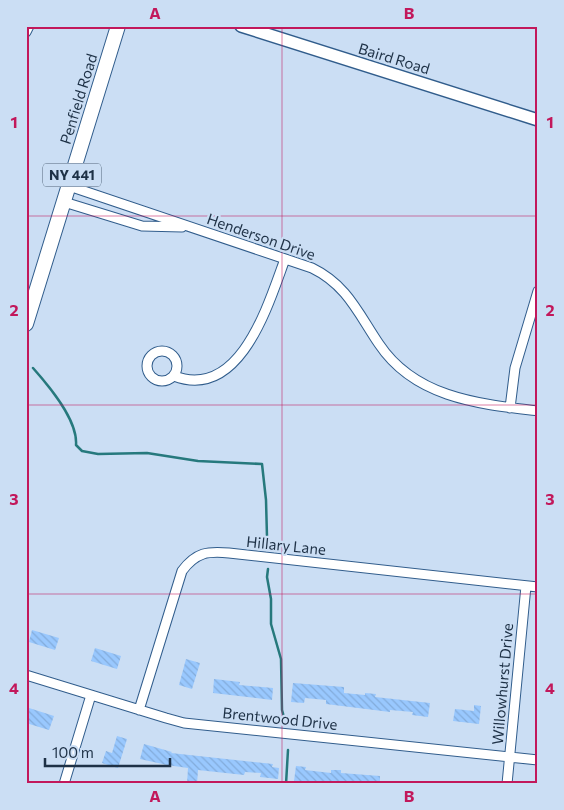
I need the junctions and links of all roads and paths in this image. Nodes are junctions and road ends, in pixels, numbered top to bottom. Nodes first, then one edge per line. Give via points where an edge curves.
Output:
1 (29, 26) edge
2 (118, 26) edge
3 (241, 26) edge
4 (26, 32) edge
5 (538, 120) edge
6 (69, 186) junction
7 (64, 202) junction
8 (190, 227) junction
9 (285, 259) junction
10 (538, 291) edge
11 (26, 324) edge
12 (174, 376) dead end
13 (510, 408) junction
14 (538, 411) edge
15 (526, 586) junction
16 (538, 587) edge
17 (26, 675) edge
18 (91, 694) junction
19 (139, 710) junction
20 (510, 757) junction
21 (538, 760) edge
22 (64, 784) edge
23 (507, 784) edge

1 - 4 street
2 - 6 main road, Penfield Road / NY 441
3 - 5 street, Baird Road
6 - 7 main road, Penfield Road / NY 441
6 - 8 street, Henderson Drive
7 - 8 street, Henderson Drive via 142,226
7 - 11 main road, Penfield Road / NY 441
8 - 9 street, Henderson Drive
9 - 12 street via 266,311 236,360 222,372 199,381
9 - 13 street, Henderson Drive via 325,274 336,284 357,308 380,346 417,380 452,397
10 - 13 street via 515,368
13 - 14 street, Henderson Drive
15 - 16 street, Hillary Lane
15 - 19 street, Hillary Lane via 205,553 189,562 182,571
15 - 20 street, Willowhurst Drive
17 - 18 street, Brentwood Drive
18 - 19 street, Brentwood Drive
18 - 22 street
19 - 20 street, Brentwood Drive via 201,725
20 - 21 street, Brentwood Drive
20 - 23 street, Willowhurst Drive

